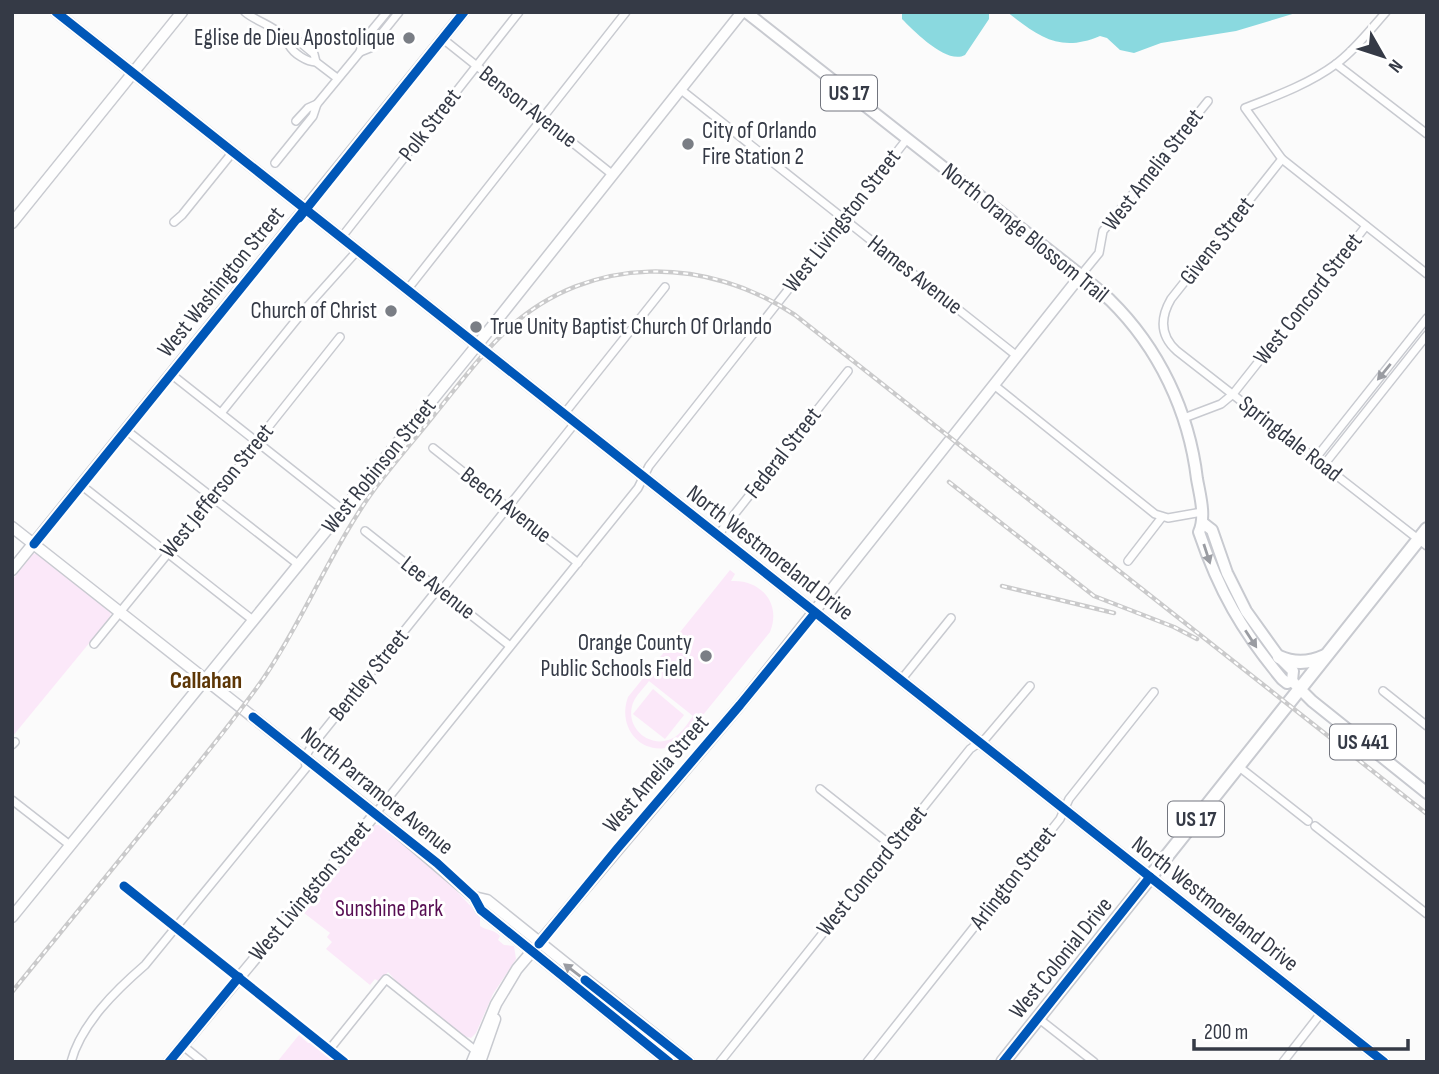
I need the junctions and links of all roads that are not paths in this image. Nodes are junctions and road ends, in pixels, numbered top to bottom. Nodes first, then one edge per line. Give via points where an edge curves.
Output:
1 (56, 12) edge
2 (181, 12) edge
3 (245, 12) edge
4 (387, 12) edge
5 (400, 12) edge
6 (464, 12) edge
7 (519, 12) edge
8 (626, 12) edge
9 (744, 12) edge
10 (1386, 12) edge
11 (261, 16) edge
12 (443, 39) junction
13 (360, 52) junction
14 (1336, 64) junction
15 (477, 66) junction
16 (132, 74) junction
17 (337, 78) junction
18 (681, 89) junction
19 (1208, 101) dead end
20 (317, 104) junction
21 (542, 118) junction
22 (296, 121) dead end
23 (1427, 134) edge
24 (907, 139) junction
25 (232, 153) junction
26 (1282, 159) junction
27 (275, 163) dead end
28 (613, 175) junction
29 (305, 209) junction
30 (844, 219) junction
31 (174, 222) dead end
32 (12, 223) edge
33 (1366, 226) junction
34 (341, 238) junction
35 (357, 251) junction
36 (1427, 274) edge
37 (1081, 275) junction
38 (665, 287) dead end
39 (407, 290) junction
40 (1427, 318) edge
41 (1162, 326) joint
42 (1427, 335) edge
43 (340, 337) dead end
44 (477, 345) junction
45 (1017, 356) junction
46 (848, 371) dead end
47 (172, 374) junction
48 (994, 385) junction
49 (1233, 394) junction
50 (220, 413) junction
51 (564, 414) junction
52 (1184, 418) junction
53 (575, 423) junction
54 (126, 429) junction
55 (257, 442) junction
56 (433, 448) dead end
57 (1315, 459) junction
58 (1324, 466) junction
59 (644, 477) junction
60 (81, 485) junction
61 (212, 498) junction
62 (508, 507) junction
63 (343, 510) junction
64 (1162, 517) junction
65 (1202, 517) junction
66 (12, 527) edge
67 (365, 531) dead end
68 (718, 535) junction
69 (1424, 538) edge
70 (34, 544) junction
71 (167, 553) junction
72 (1128, 561) dead end
73 (578, 563) junction
74 (299, 565) junction
75 (12, 570) edge
76 (440, 590) junction
77 (120, 612) junction
78 (815, 612) junction
79 (951, 618) dead end
80 (254, 621) junction
81 (94, 644) dead end
82 (510, 646) junction
83 (1328, 654) junction
84 (1279, 657) junction
85 (205, 680) junction
86 (901, 680) junction
87 (1296, 685) junction
88 (1030, 686) dead end
89 (1382, 691) dead end
90 (1154, 692) dead end
91 (1427, 726) edge
92 (979, 742) junction
93 (305, 757) junction
94 (1238, 766) junction
95 (820, 789) dead end
96 (1427, 793) edge
97 (12, 800) edge
98 (1064, 809) junction
99 (376, 813) junction
100 (71, 846) junction
101 (892, 846) junction
102 (1150, 877) junction
103 (124, 886) dead end
104 (1427, 914) edge
105 (12, 917) edge
106 (176, 928) junction
107 (533, 953) junction
108 (239, 975) junction
109 (1322, 1012) junction
110 (1038, 1018) junction
111 (182, 1045) junction
112 (329, 1050) junction
113 (480, 1059) edge
114 (683, 1060) edge
115 (71, 1062) edge
116 (169, 1062) edge
117 (203, 1062) edge
118 (344, 1062) edge
119 (669, 1062) edge
120 (720, 1062) edge
121 (867, 1062) edge
122 (1003, 1062) edge
123 (1094, 1062) edge
124 (1283, 1062) edge
125 (1384, 1062) edge

1 - 16 street, North Westmoreland Drive
2 - 16 street
3 - 11 street via 253,18
4 - 13 street via 363,41
5 - 13 street via 370,48
6 - 12 street, West Washington Street
7 - 15 street, Polk Street
8 - 21 street
9 - 18 street, West Robinson Street
9 - 24 main road, North Orange Blossom Trail / US 17
10 - 14 street
11 - 17 street via 286,38 289,47
12 - 15 street, Benson Avenue
12 - 29 street, West Washington Street
13 - 17 street
14 - 23 street
14 - 26 street via 1245,108
15 - 21 street, Benson Avenue
15 - 34 street, Polk Street
16 - 25 street, North Westmoreland Drive
16 - 32 street
17 - 20 street
18 - 28 street, West Robinson Street
18 - 30 street, Hames Avenue
19 - 37 street, West Amelia Street via 1103,231 1099,253
20 - 22 street
20 - 27 street via 313,116
21 - 28 street, Benson Avenue
21 - 39 street
24 - 30 street, West Livingston Street
24 - 37 main road, North Orange Blossom Trail / US 17
25 - 29 street, North Westmoreland Drive
25 - 31 street
26 - 33 street
26 - 41 street, Givens Street via 1171,299
28 - 44 street, West Robinson Street
29 - 34 street, North Westmoreland Drive
29 - 47 street, West Washington Street
30 - 45 street, Hames Avenue
30 - 59 street, West Livingston Street
33 - 36 street
33 - 49 street, West Concord Street
34 - 35 street, North Westmoreland Drive
35 - 39 street, North Westmoreland Drive
35 - 50 street
37 - 45 street, West Amelia Street
37 - 52 main road, North Orange Blossom Trail / US 17 via 1112,302 1147,344
38 - 51 street
39 - 44 street, North Westmoreland Drive
40 -> 57 street
41 - 49 street, Springdale Road via 1171,345
42 - 58 street
43 - 55 street, West Jefferson Street
44 - 51 street, North Westmoreland Drive
44 - 63 street, West Robinson Street
45 - 48 street, West Amelia Street
46 - 68 street, Federal Street
47 - 50 street
47 - 54 street, West Washington Street
48 - 64 street
48 - 78 street, West Amelia Street
49 - 52 street, West Concord Street via 1221,404
49 - 57 street, Springdale Road
50 - 55 street
51 - 53 street, North Westmoreland Drive
52 - 65 main road, North Orange Blossom Trail / US 17
53 - 59 street, North Westmoreland Drive
53 - 62 street, Bentley Street
54 - 60 street, West Washington Street
54 - 61 street
55 - 61 street, West Jefferson Street
55 - 63 street
56 - 62 street, Beech Avenue
57 - 58 street, Springdale Road
58 - 69 street, Springdale Road
59 - 68 street, North Westmoreland Drive
59 - 73 street, West Livingston Street
60 - 70 street, West Washington Street
60 - 71 street
61 - 71 street, West Jefferson Street
61 - 74 street
62 - 73 street, Beech Avenue
62 - 76 street, Bentley Street
63 - 74 street, West Robinson Street
64 - 65 street
64 - 72 street
65 - 84 main road, North Orange Blossom Trail / US 17 via 1212,530 1246,611
65 -> 87 main road, North Orange Blossom Trail / US 17 via 1199,532 1229,605 1259,652 1282,679
66 - 70 street, North Parramore Avenue
67 - 76 street, Lee Avenue
68 - 78 street, North Westmoreland Drive
69 - 83 highway, West Colonial Drive
70 - 75 street, West Washington Street
70 - 77 street, North Parramore Avenue
71 - 77 street, West Jefferson Street
71 - 80 street
73 - 82 street, West Livingston Street
74 - 80 street, West Robinson Street
76 - 82 street, Lee Avenue
76 - 93 street, Bentley Street
77 - 81 street, West Jefferson Street
77 - 85 street, North Parramore Avenue
78 - 86 street, North Westmoreland Drive
78 - 107 street, West Amelia Street
79 - 86 street
80 - 85 street, West Robinson Street
82 - 99 street, West Livingston Street
83 - 84 highway via 1307,662
83 - 87 highway, West Colonial Drive
84 - 87 main road, North Orange Blossom Trail / US 17 via 1293,671
85 - 93 street, North Parramore Avenue
85 - 100 street, West Robinson Street
86 - 92 street, North Westmoreland Drive
87 - 94 highway, West Colonial Drive / US 17
87 - 96 main road, North Orange Blossom Trail / US 441
88 - 92 street, West Concord Street
89 - 91 street
90 - 98 street, Arlington Street
92 - 98 street, North Westmoreland Drive
92 - 101 street, West Concord Street
93 - 99 street, North Parramore Avenue
93 - 106 street, Bentley Street via 306,768
94 - 102 highway, West Colonial Drive / US 17
94 - 104 street
95 - 101 street
97 - 100 street
98 - 102 street, North Westmoreland Drive
98 - 121 street, Arlington Street
99 - 107 street, North Parramore Avenue via 474,897 487,900
99 - 108 street, West Livingston Street
100 - 105 street, West Robinson Street
101 - 120 street, West Concord Street
102 - 109 street, North Westmoreland Drive
102 - 110 highway, West Colonial Drive / US 17
103 - 106 street
106 - 108 street
106 - 115 street, Bentley Street via 87,1028
107 - 113 street, West Amelia Street via 497,1011
114 -> 107 street, North Parramore Avenue
107 - 119 street, North Parramore Avenue
108 - 111 street, West Livingston Street
108 - 112 street
109 - 124 street
109 - 125 street, North Westmoreland Drive
110 - 122 highway, West Colonial Drive / US 17
110 - 123 street
111 - 116 street, West Livingston Street
111 - 117 street
112 - 113 street via 386,979
112 - 118 street

